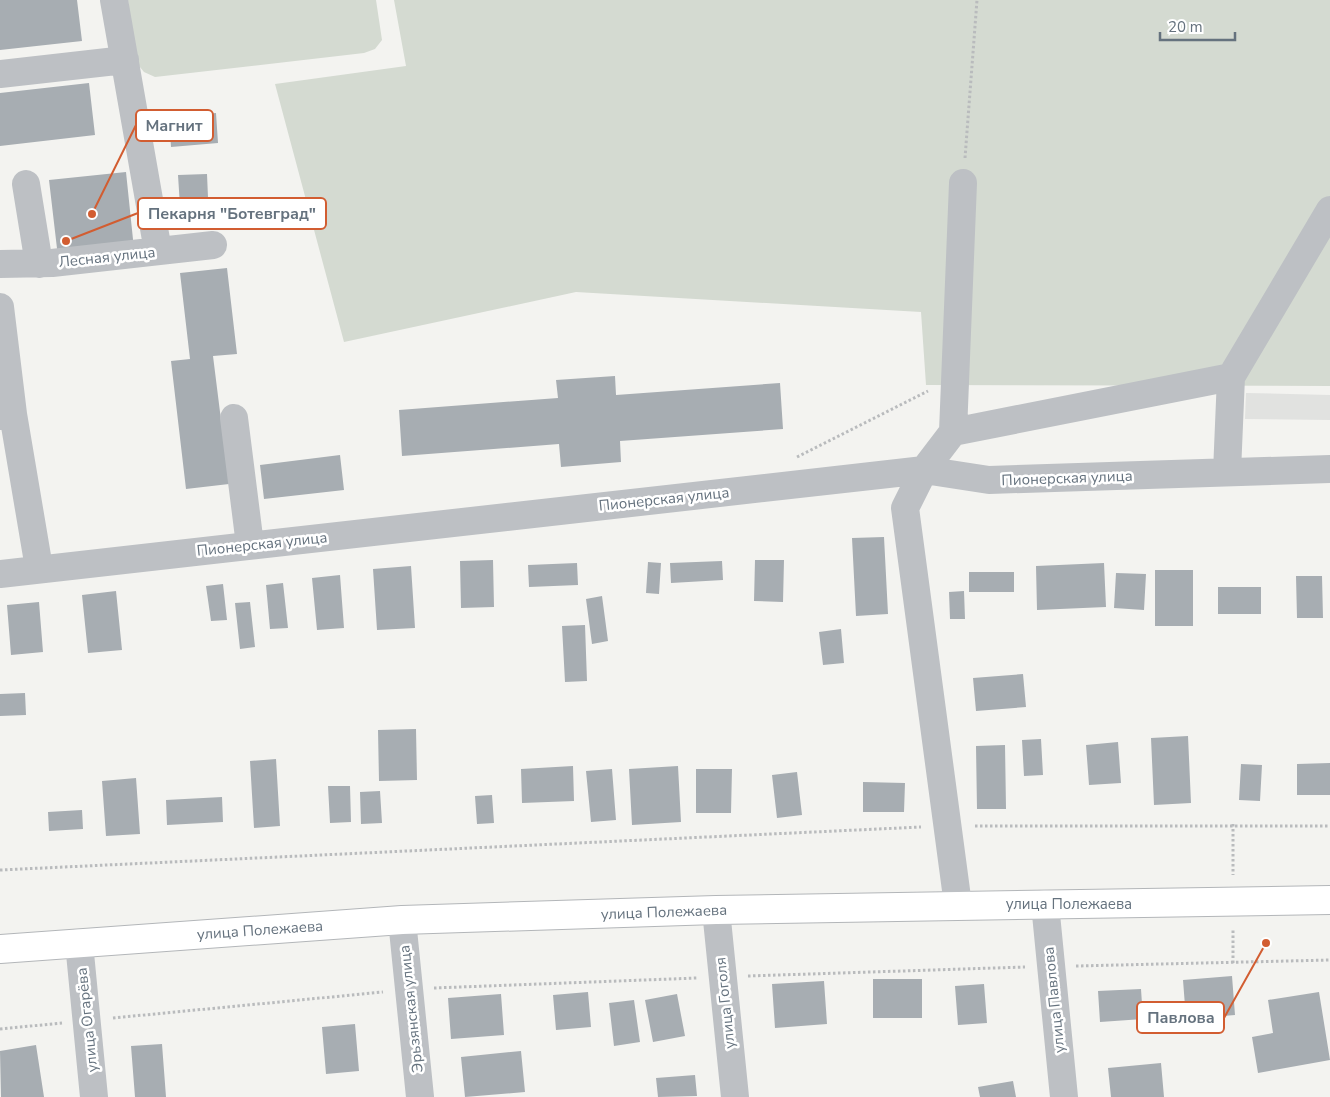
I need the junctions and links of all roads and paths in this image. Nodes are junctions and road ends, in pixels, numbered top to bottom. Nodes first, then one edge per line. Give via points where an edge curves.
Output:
1 (114, 0) edge
2 (977, 0) edge
3 (125, 60) junction
4 (0, 74) edge
5 (964, 183) joint
6 (26, 184) dead end
7 (1330, 210) edge
8 (213, 246) dead end
9 (158, 251) junction
10 (0, 264) edge
11 (39, 264) junction
12 (0, 307) edge
13 (956, 377) junction
14 (1230, 378) junction
15 (7, 415) edge
16 (234, 418) dead end
17 (953, 432) junction
18 (1330, 468) edge
19 (924, 470) junction
20 (1227, 472) junction
21 (798, 484) junction
22 (250, 545) junction
23 (39, 568) junction
24 (0, 574) edge
25 (947, 826) junction
26 (1330, 826) edge
27 (0, 870) edge
28 (1330, 900) edge
29 (1045, 904) junction
30 (958, 905) junction
31 (716, 910) junction
32 (402, 920) junction
33 (80, 942) junction
34 (0, 949) edge
35 (1330, 960) edge
36 (1051, 966) junction
37 (722, 977) junction
38 (409, 989) junction
39 (86, 1020) junction
40 (0, 1029) edge
41 (94, 1097) edge
42 (420, 1097) edge
43 (735, 1097) edge
44 (1064, 1097) edge

1 - 3 street
2 - 5 path
3 - 4 street
3 - 9 street
5 - 13 street
6 - 11 street
7 - 14 street
8 - 9 street, Лесная улица
9 - 11 street, Лесная улица
10 - 11 street, Лесная улица
12 - 15 street
13 - 17 street
13 - 21 path via 796,457
14 - 17 street
14 - 20 street
15 - 23 street
16 - 22 street
17 - 19 street
18 - 20 street, Пионерская улица
19 - 20 street, Пионерская улица via 990,480
19 - 21 street, Пионерская улица
19 - 25 street via 905,508
21 - 22 street, Пионерская улица
22 - 23 street, Пионерская улица
23 - 24 street, Пионерская улица
25 - 26 path
25 - 27 path
25 - 30 street
28 - 29 main road, улица Полежаева
29 - 30 main road, улица Полежаева
29 - 36 street, улица Павлова
30 - 31 main road, улица Полежаева
31 - 32 main road, улица Полежаева
31 - 37 street, улица Гоголя
32 - 33 main road, улица Полежаева
32 - 38 street, Эрьзянская улица
33 - 34 main road, улица Полежаева
33 - 39 street, улица Огарёва
35 - 36 path
36 - 37 path
36 - 44 street, улица Павлова
37 - 38 path
37 - 43 street, улица Гоголя
38 - 39 path
38 - 42 street, Эрьзянская улица
39 - 40 path
39 - 41 street, улица Огарёва

